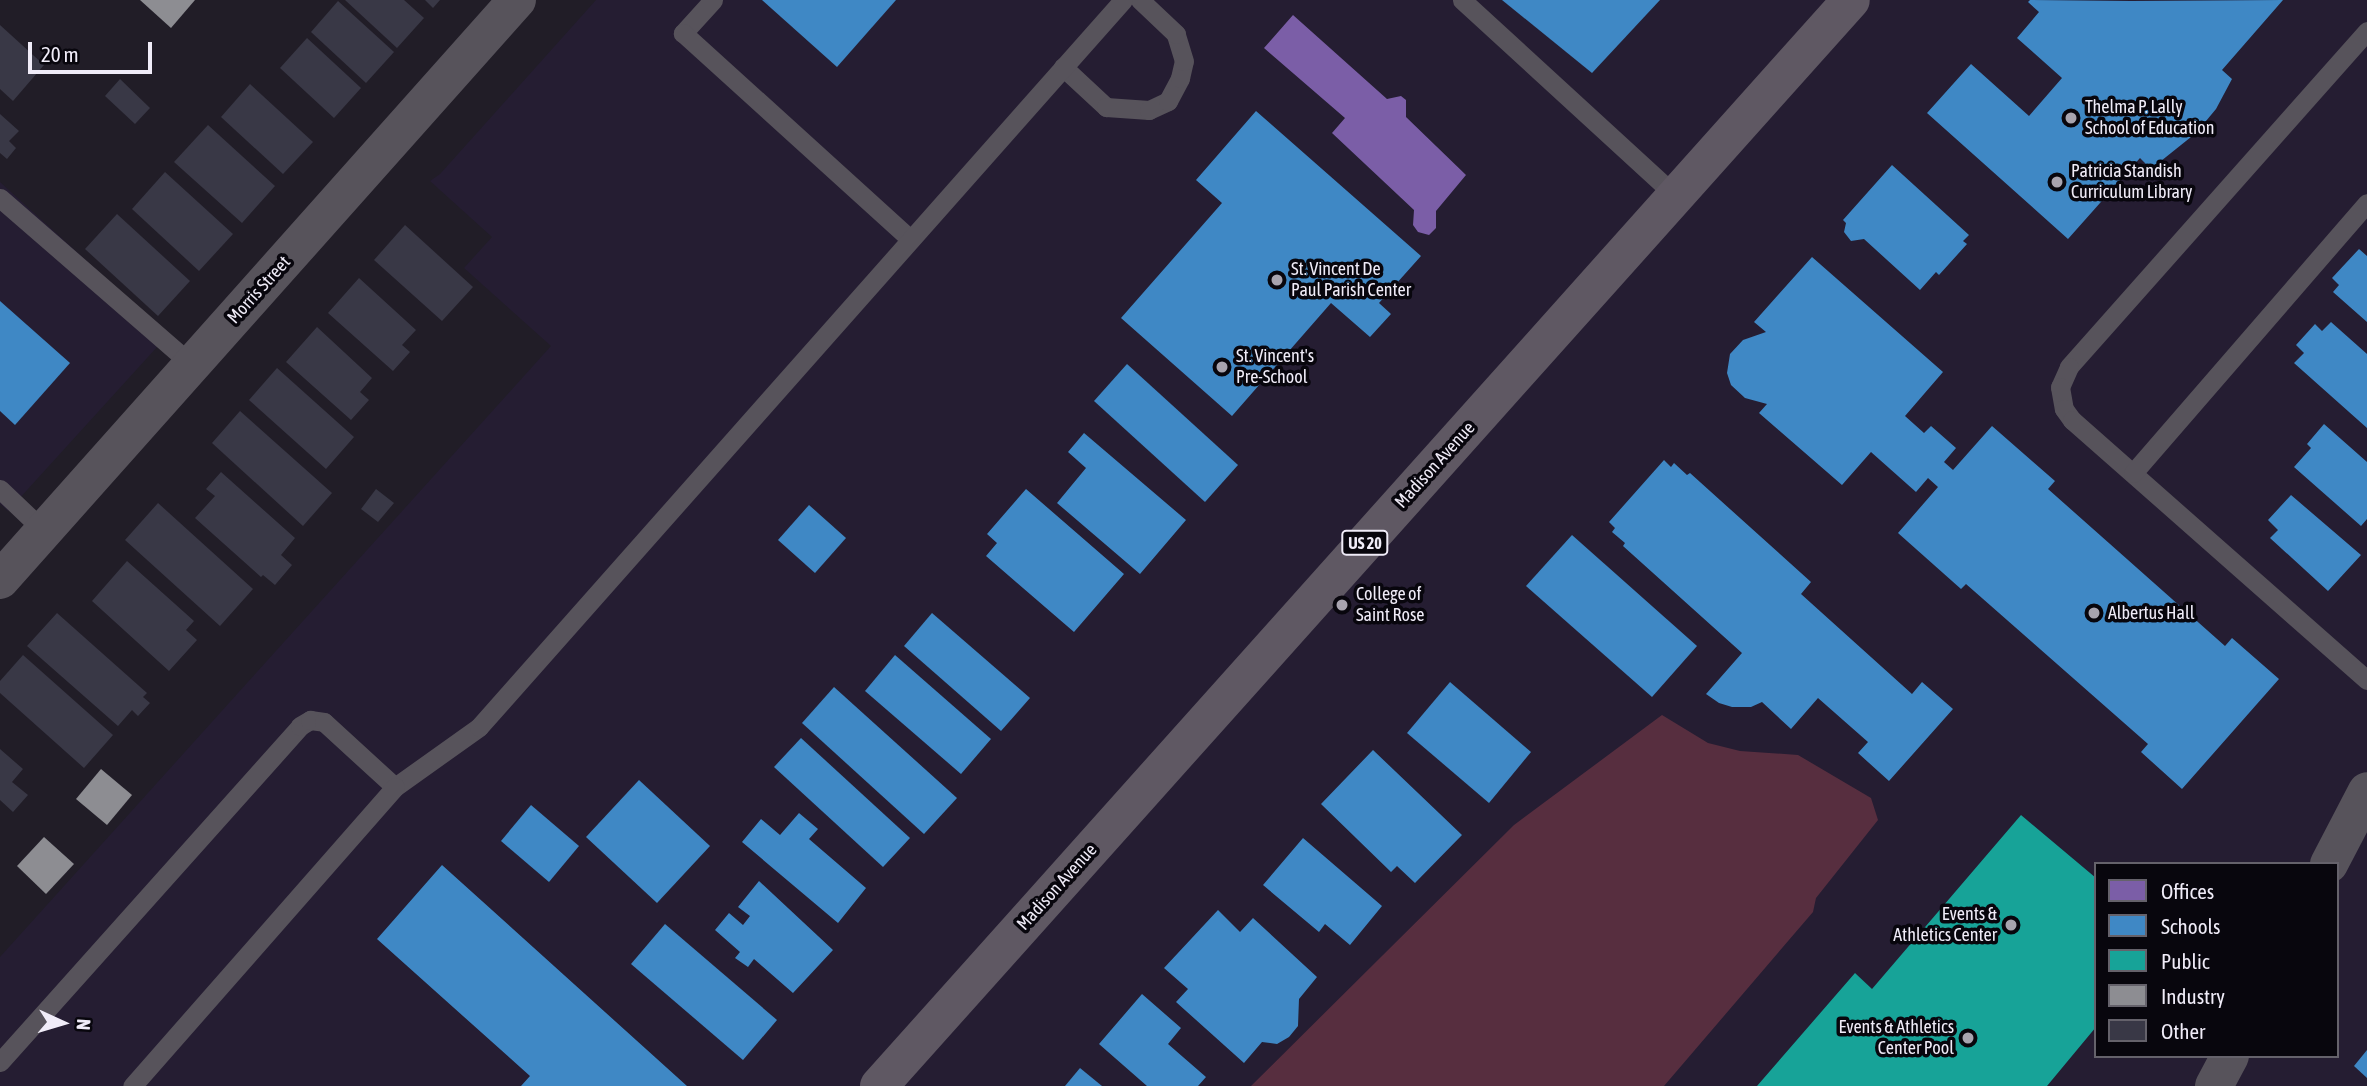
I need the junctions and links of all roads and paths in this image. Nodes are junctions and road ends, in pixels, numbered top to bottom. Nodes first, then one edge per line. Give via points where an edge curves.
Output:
1 (517, 0) edge
2 (713, 0) edge
3 (1123, 0) edge
4 (1140, 0) edge
5 (1462, 0) edge
6 (1851, 0) edge
7 (2367, 31) edge
8 (1063, 67) junction
9 (1676, 196) junction
10 (0, 198) edge
11 (2367, 203) edge
12 (910, 239) junction
13 (192, 365) junction
14 (2133, 473) junction
15 (0, 489) edge
16 (44, 531) junction
17 (0, 580) edge
18 (2367, 680) edge
19 (395, 787) junction
20 (2367, 791) edge
21 (2330, 862) edge
22 (2229, 1058) edge
23 (0, 1062) edge
24 (132, 1086) edge
25 (879, 1086) edge
26 (2214, 1086) edge

1 - 13 street, Morris Street
2 - 12 lane via 683,33
3 - 8 lane
4 - 8 lane via 1176,34 1184,61 1168,101 1149,110 1106,107
5 - 9 lane
6 - 9 main road, Madison Avenue / US 20
7 - 14 lane via 2065,373 2060,395 2068,415
8 - 12 lane
9 - 25 main road, Madison Avenue / US 20
10 - 13 lane
11 - 14 lane
12 - 19 lane via 479,726
13 - 16 street, Morris Street
14 - 18 lane
15 - 16 lane
16 - 17 street, Morris Street
19 - 23 lane via 324,722 303,723
19 - 24 lane
20 - 21 street
22 - 26 street

